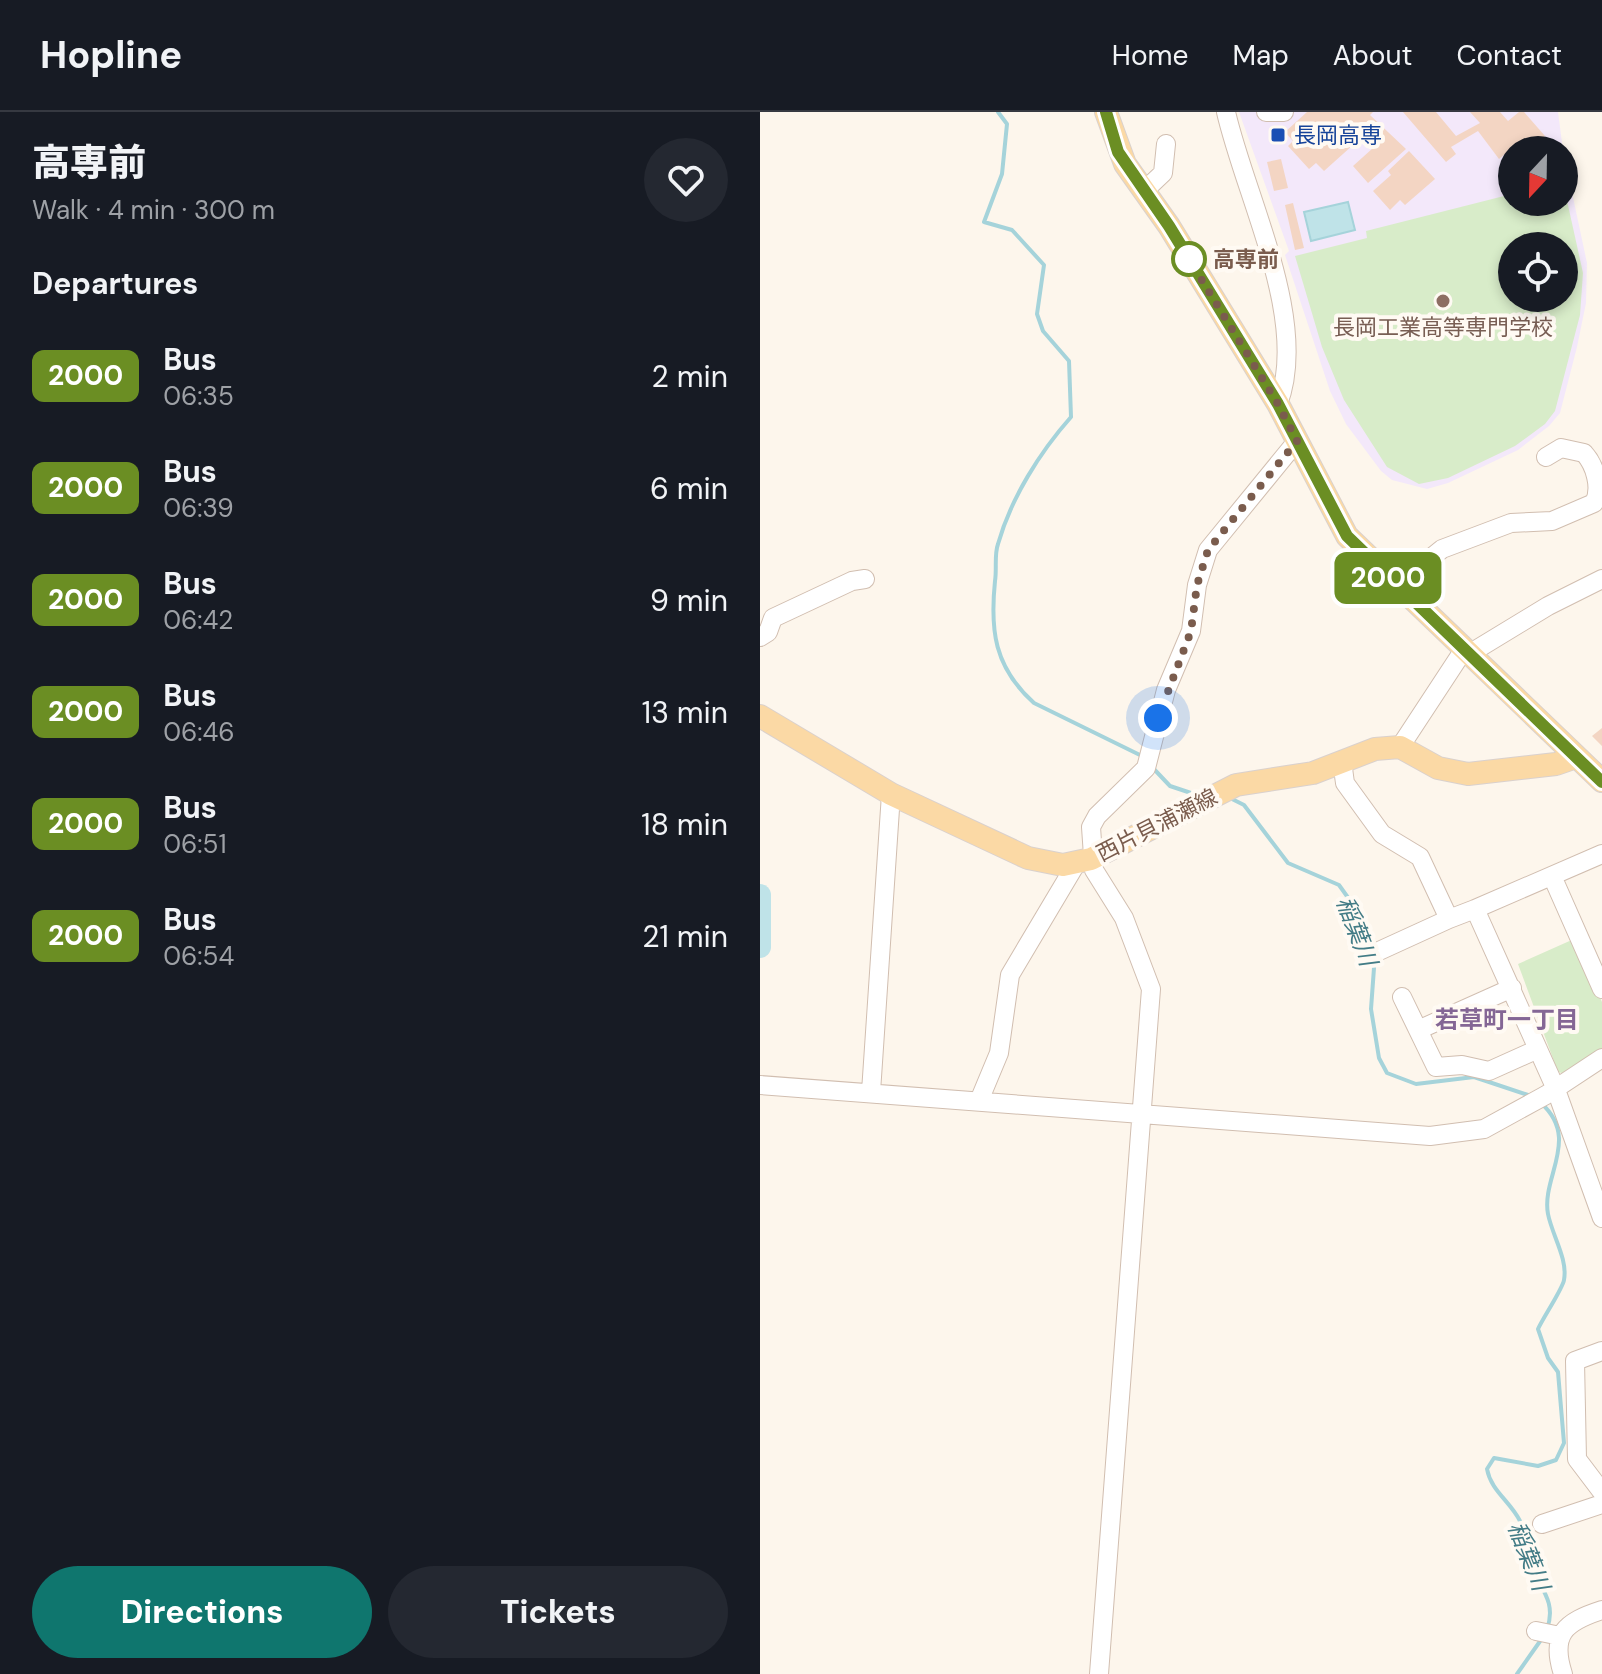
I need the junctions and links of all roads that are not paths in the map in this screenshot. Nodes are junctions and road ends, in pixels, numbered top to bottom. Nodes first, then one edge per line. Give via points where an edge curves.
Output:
1 (1106, 112) edge
2 (1226, 112) edge
3 (1266, 112) edge
4 (1284, 112) edge
5 (1166, 144) dead end
6 (1143, 192) junction
7 (1278, 404) junction
8 (1297, 441) junction
9 (1546, 457) dead end
10 (865, 579) dead end
11 (1602, 579) edge
12 (1396, 586) junction
13 (760, 637) edge
14 (1463, 651) junction
15 (760, 716) edge
16 (1400, 747) junction
17 (1576, 757) junction
18 (1342, 761) junction
19 (1602, 781) edge
20 (891, 794) junction
21 (1602, 854) edge
22 (1084, 862) junction
23 (1552, 876) junction
24 (1475, 909) junction
25 (1449, 919) junction
26 (1379, 951) dead end
27 (1512, 988) junction
28 (1602, 989) edge
29 (1402, 997) dead end
30 (1418, 1030) junction
31 (1538, 1049) junction
32 (1602, 1058) edge
33 (760, 1085) edge
34 (871, 1092) junction
35 (1544, 1095) junction
36 (979, 1101) junction
37 (1142, 1112) junction
38 (1602, 1218) edge
39 (1602, 1351) edge
40 (1602, 1492) edge
41 (1602, 1504) edge
42 (1542, 1524) dead end
43 (1602, 1610) edge
44 (1536, 1631) dead end
45 (1560, 1636) junction
46 (1099, 1674) edge
47 (1563, 1674) edge

1 - 6 main road via 1118,152
2 - 7 street via 1286,330 1289,367
3 - 4 street
5 - 6 street via 1163,173
6 - 7 main road
7 - 8 main road
8 - 12 main road via 1347,536
8 - 22 street via 1208,550 1191,631 1166,690 1151,756 1136,781 1094,821
9 - 12 street via 1561,448 1584,453 1595,472 1594,503 1552,521 1511,523 1442,549
10 - 13 street via 773,618
11 - 14 street via 1474,651
12 - 14 main road
14 - 16 street
14 - 17 main road
15 - 20 main road, 西片貝浦瀬線
16 - 17 main road via 1438,768 1468,774
16 - 18 main road, 西片貝浦瀬線
17 - 19 main road
18 - 22 main road, 西片貝浦瀬線 via 1313,773 1236,785
18 - 25 street via 1345,783 1382,834 1420,857
20 - 22 main road, 西片貝浦瀬線 via 1028,858 1052,864
20 - 34 street
21 - 23 street
22 - 36 street via 1010,975 999,1053
22 - 37 street via 1124,918 1151,989
23 - 24 street
23 - 28 street
24 - 25 street
24 - 27 street
25 - 26 street
27 - 30 street
27 - 31 street
29 - 30 street
30 - 31 street via 1436,1067 1489,1071
31 - 35 street
32 - 35 street
33 - 34 street
34 - 36 street
35 - 37 street via 1484,1129 1430,1136
35 - 38 street
36 - 37 street
37 - 46 street
39 - 40 street via 1575,1361 1577,1459
41 - 42 street
43 - 45 street via 1576,1618
44 - 45 street
45 - 47 street via 1556,1652

